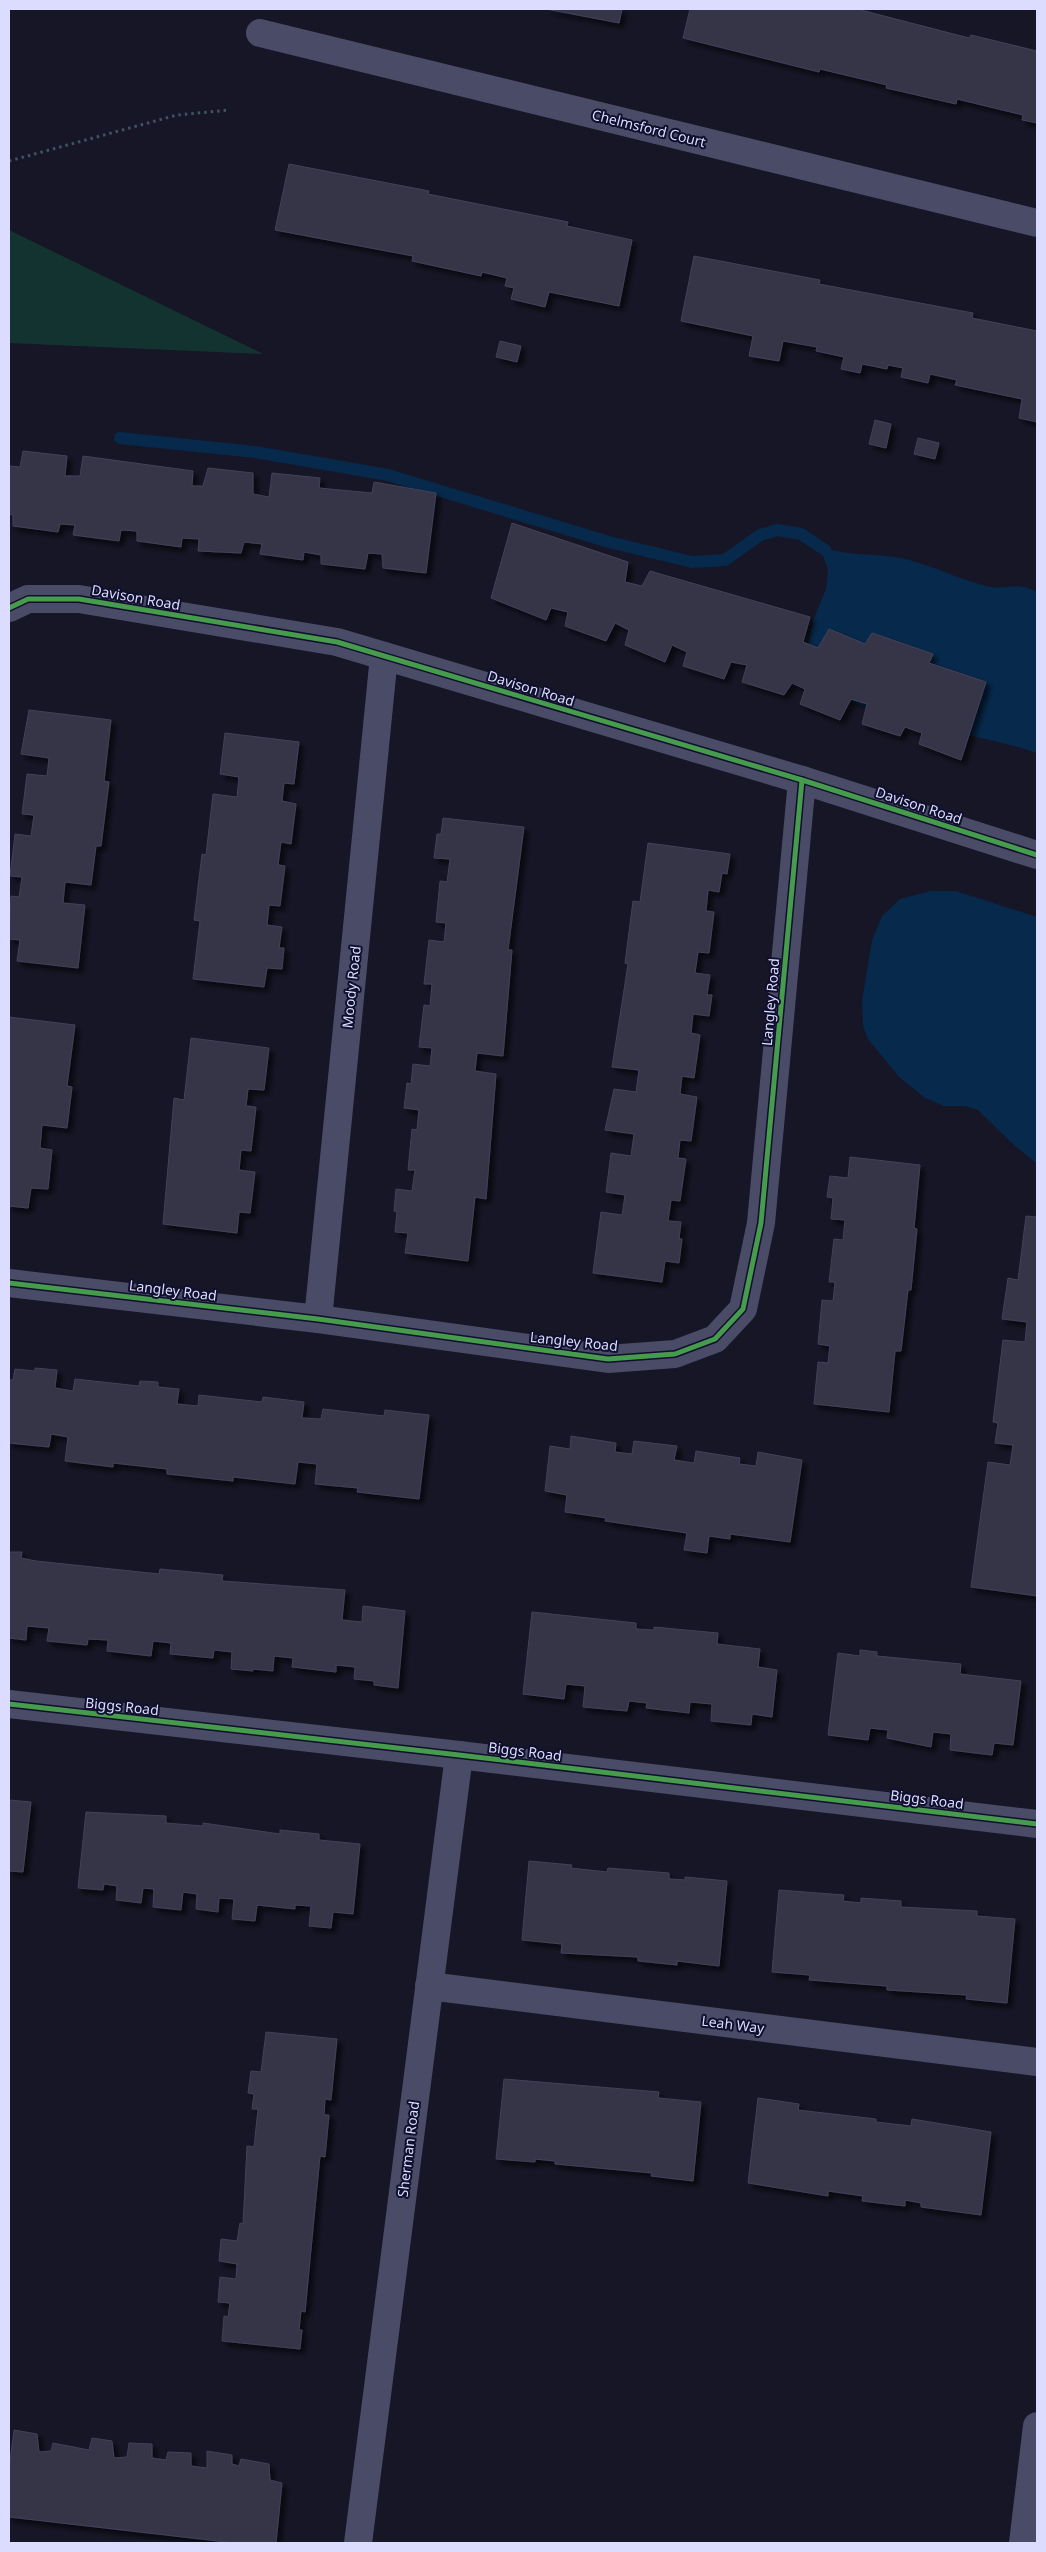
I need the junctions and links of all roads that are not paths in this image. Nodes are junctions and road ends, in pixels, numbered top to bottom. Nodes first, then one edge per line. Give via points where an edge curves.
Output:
1 (260, 33) dead end
2 (1037, 223) edge
3 (9, 608) edge
4 (384, 656) junction
5 (802, 780) junction
6 (1037, 855) edge
7 (9, 1283) edge
8 (318, 1318) junction
9 (9, 1704) edge
10 (459, 1755) junction
11 (1037, 1824) edge
12 (429, 1986) junction
13 (1037, 2062) edge
14 (1037, 2426) edge
15 (358, 2543) edge
16 (1023, 2543) edge

1 - 2 street, Chelmsford Court
3 - 4 street, Davison Road via 28,599 79,598 337,642
4 - 5 street, Davison Road
4 - 8 street, Moody Road
5 - 6 street, Davison Road
5 - 8 street, Langley Road via 761,1223 743,1310 715,1339 675,1354 608,1359
7 - 8 street, Langley Road
9 - 10 street, Biggs Road
10 - 11 street, Biggs Road
10 - 12 street, Sherman Road
12 - 13 street, Leah Way
12 - 15 street, Sherman Road
14 - 16 street

